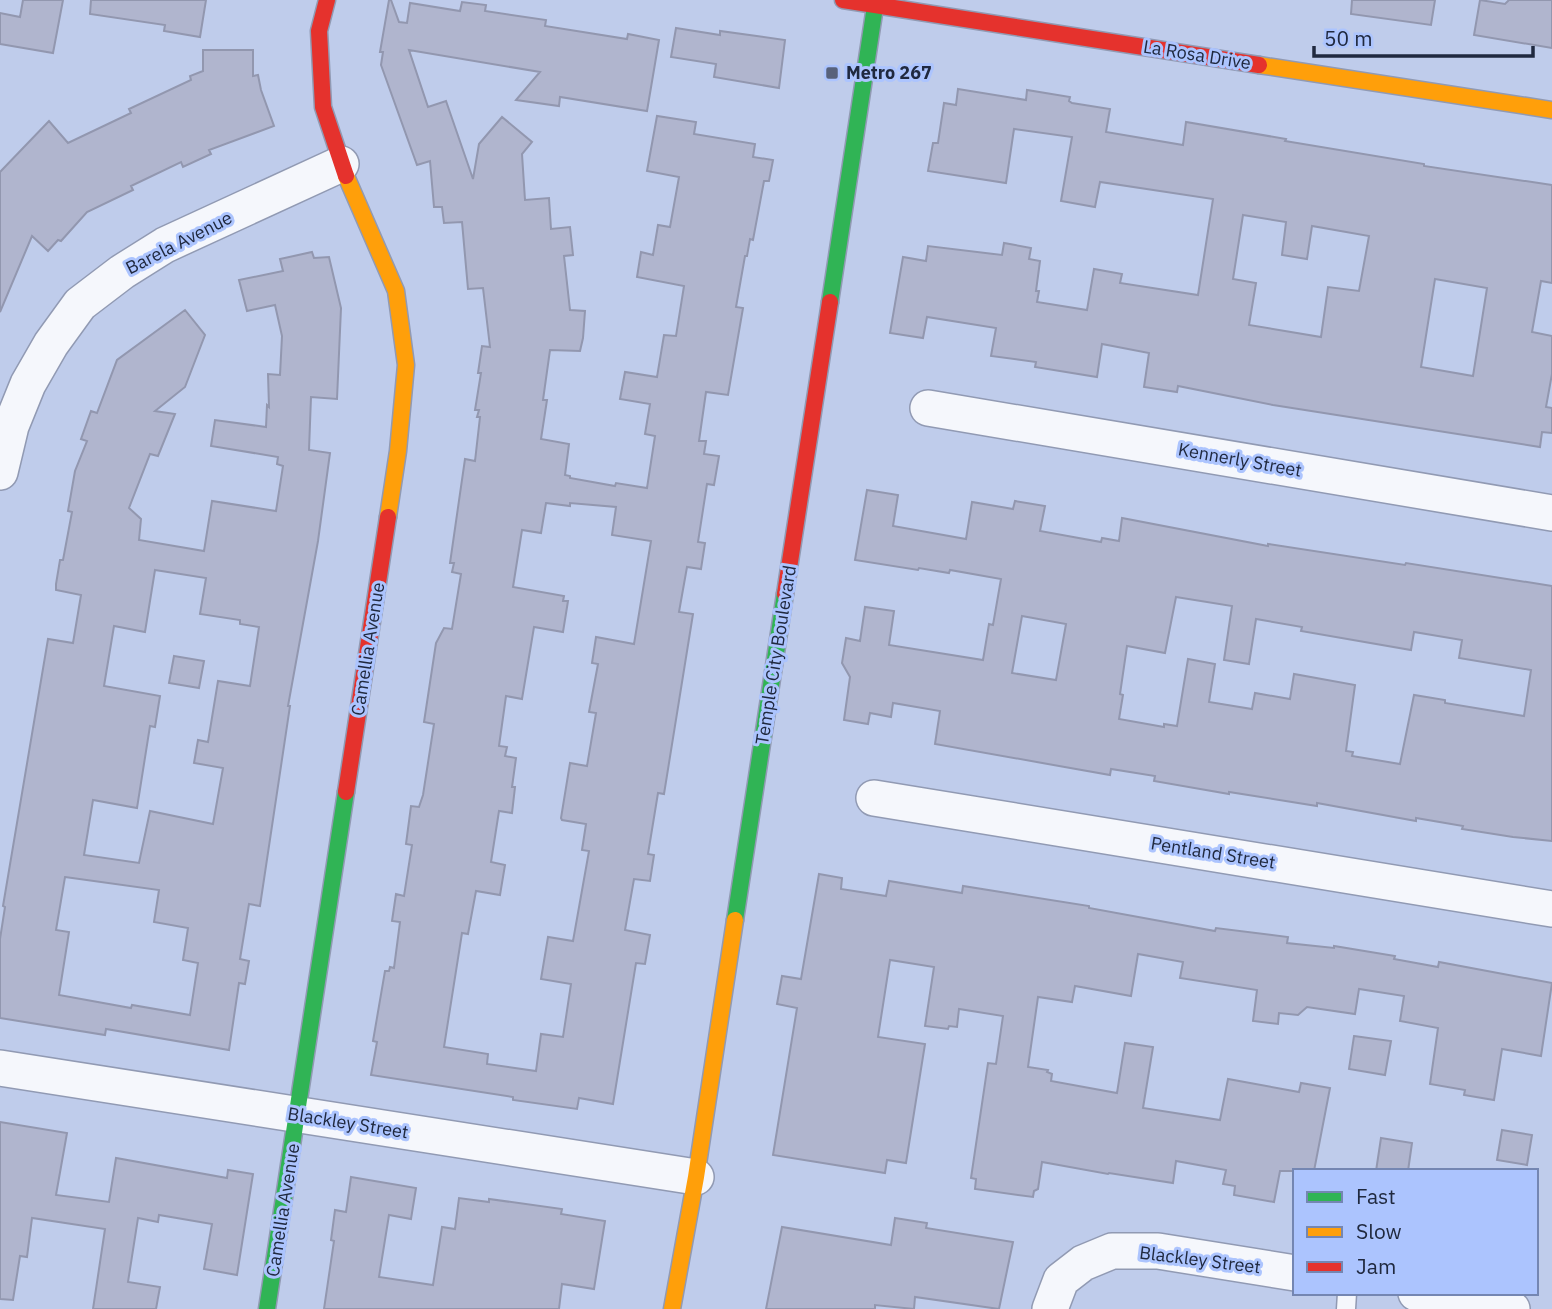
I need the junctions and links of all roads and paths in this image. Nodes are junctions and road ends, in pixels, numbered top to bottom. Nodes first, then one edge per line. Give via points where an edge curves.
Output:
1 (327, 0) edge
2 (843, 0) edge
3 (876, 3) edge
4 (1552, 110) edge
5 (341, 164) junction
6 (928, 408) dead end
7 (0, 472) edge
8 (1552, 513) edge
9 (874, 798) dead end
10 (1552, 909) edge
11 (0, 1068) edge
12 (298, 1115) junction
13 (696, 1178) junction
14 (1293, 1273) edge
15 (1426, 1299) edge
16 (267, 1309) edge
17 (672, 1309) edge
18 (1050, 1309) edge
19 (1512, 1309) edge

1 - 5 street, Camellia Avenue via 319,31 323,107
2 - 3 street, La Rosa Drive
3 - 4 street, La Rosa Drive
3 - 13 street, Temple City Boulevard
5 - 7 street, Barela Avenue via 165,246 80,304 28,384 10,426
5 - 12 street, Camellia Avenue via 396,292 406,365 398,451
6 - 8 street, Kennerly Street
9 - 10 street, Pentland Street
11 - 12 street, Blackley Street
12 - 13 street, Blackley Street
12 - 16 street, Camellia Avenue
13 - 17 street, Temple City Boulevard
14 - 18 street, Blackley Street via 1158,1251 1112,1251 1083,1263 1061,1280
15 - 19 street

